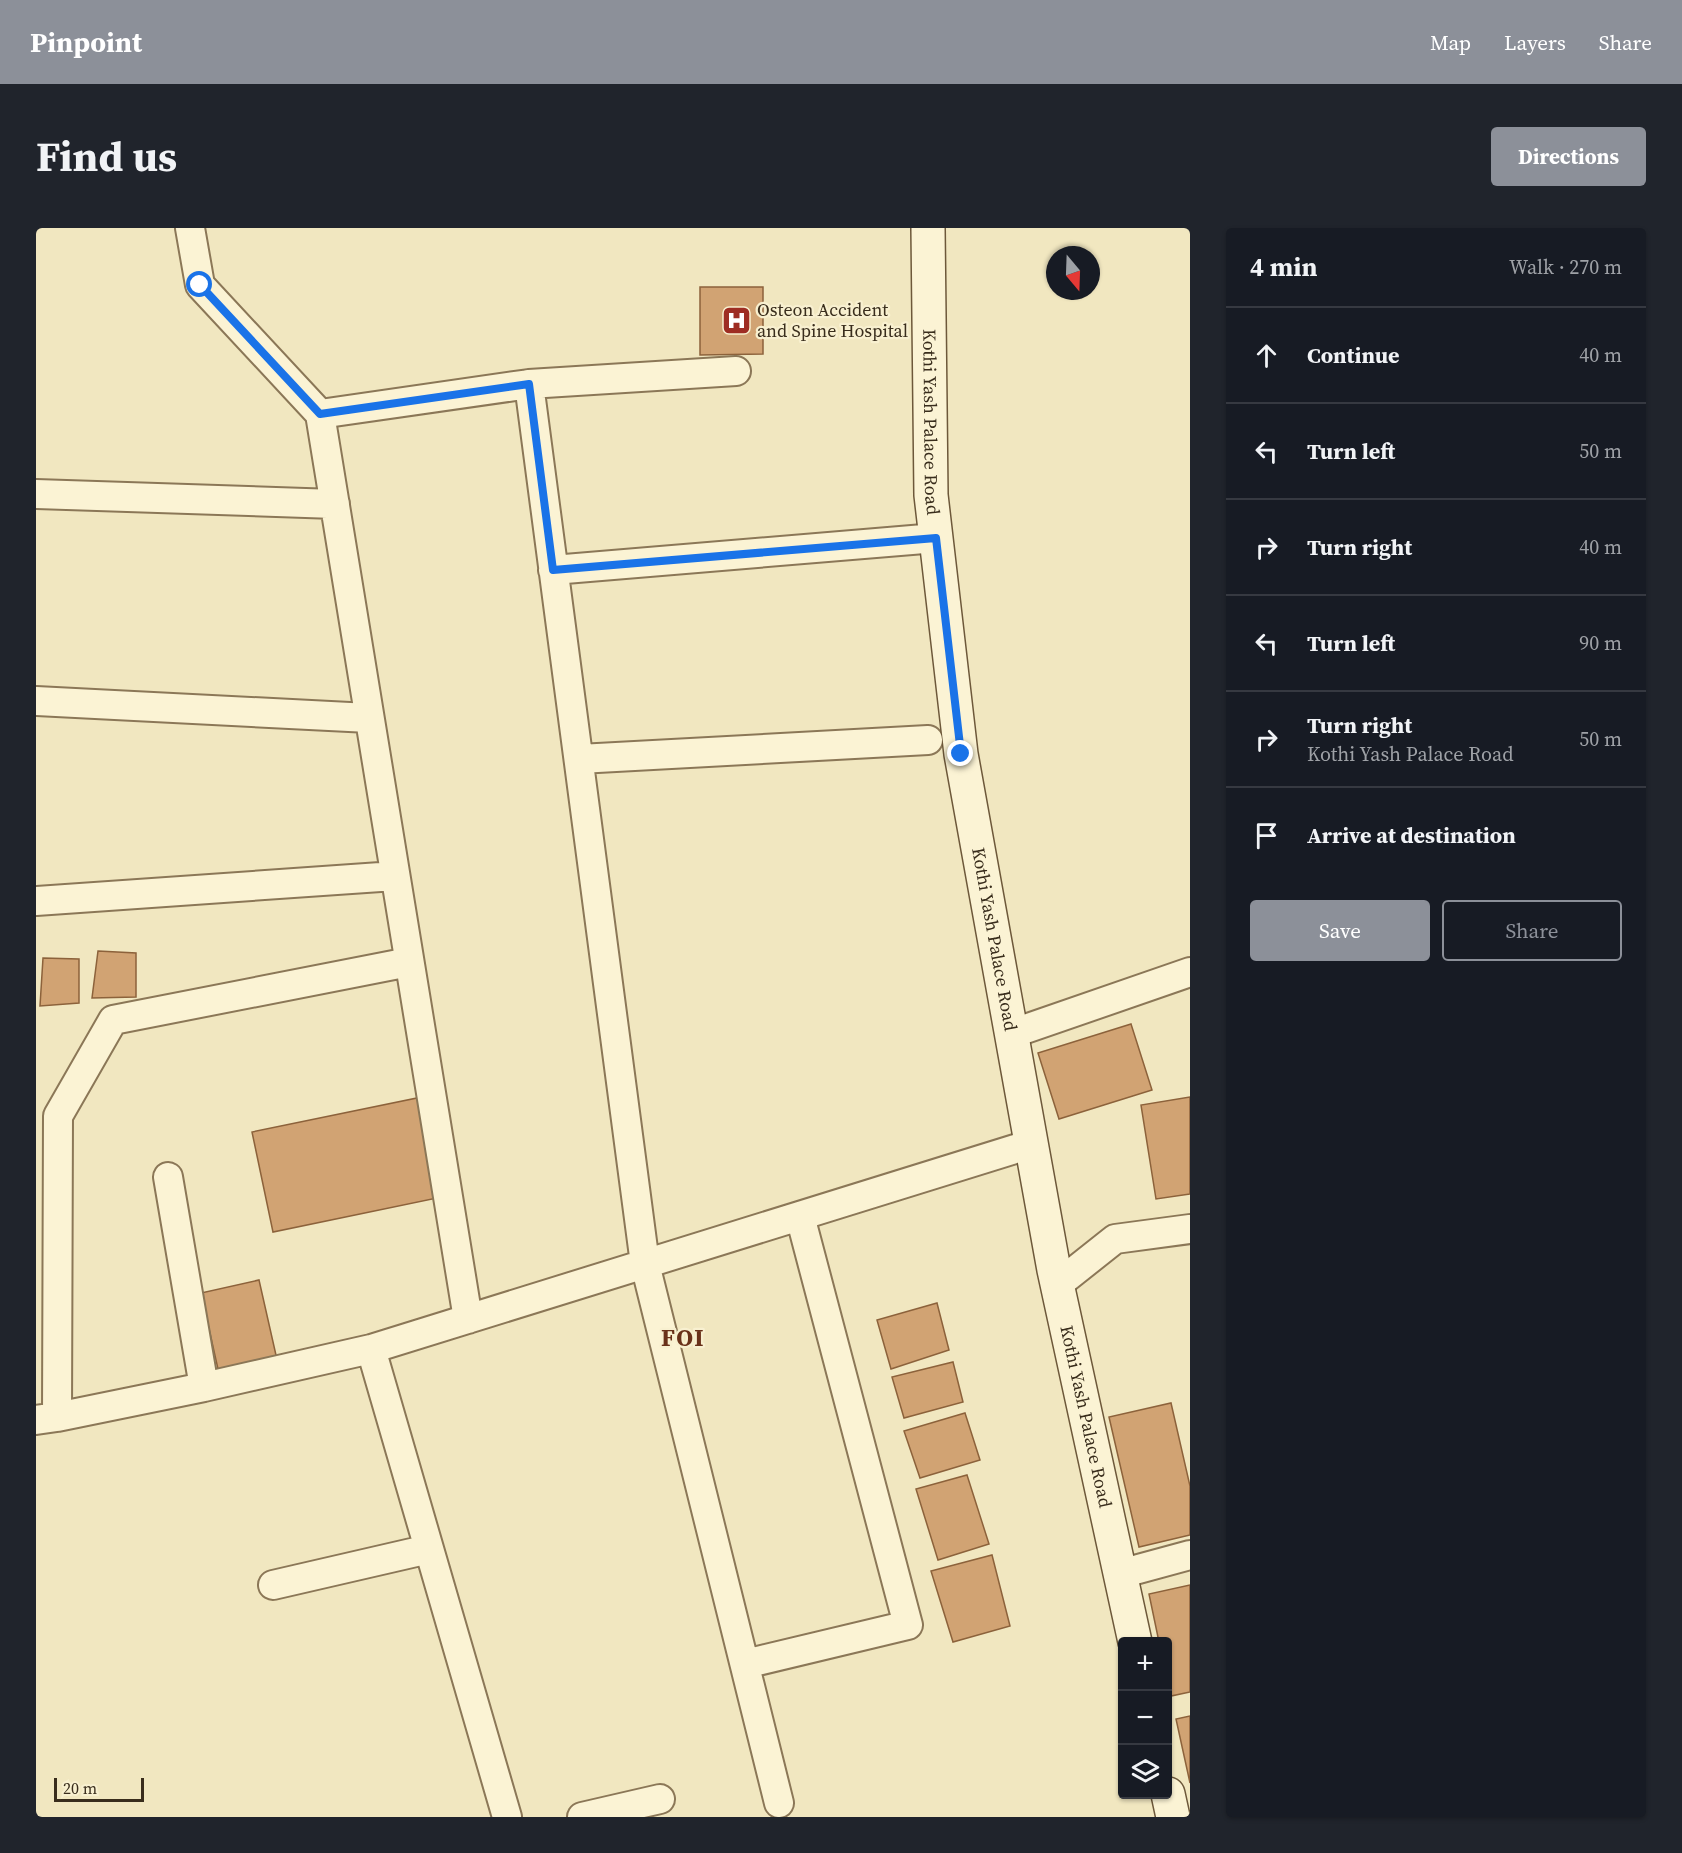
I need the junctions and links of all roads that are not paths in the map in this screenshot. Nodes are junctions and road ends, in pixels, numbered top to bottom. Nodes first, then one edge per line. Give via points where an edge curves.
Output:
1 (190, 228) edge
2 (928, 228) edge
3 (736, 372) dead end
4 (529, 384) junction
5 (320, 414) junction
6 (36, 494) edge
7 (335, 504) junction
8 (936, 538) junction
9 (553, 570) junction
10 (36, 701) edge
11 (369, 718) junction
12 (928, 740) dead end
13 (579, 759) junction
14 (395, 876) junction
15 (36, 901) edge
16 (409, 962) junction
17 (1190, 972) edge
18 (1011, 1034) junction
19 (47, 1117) edge
20 (1031, 1144) junction
21 (168, 1177) dead end
22 (800, 1216) junction
23 (1190, 1229) edge
24 (645, 1264) junction
25 (1057, 1285) junction
26 (468, 1319) junction
27 (371, 1349) junction
28 (204, 1387) junction
29 (47, 1419) edge
30 (429, 1549) junction
31 (1190, 1555) edge
32 (1120, 1574) junction
33 (273, 1585) dead end
34 (1134, 1637) edge
35 (744, 1664) junction
36 (660, 1799) dead end
37 (1168, 1799) edge
38 (779, 1803) dead end
39 (507, 1817) edge
40 (582, 1817) edge
41 (1173, 1817) edge

1 - 5 street via 200,285
2 - 8 main road, Kothi Yash Palace Road via 931,495
3 - 4 street
4 - 5 street
4 - 9 street
5 - 7 street
6 - 7 street
7 - 11 street
8 - 9 street
8 - 18 main road, Kothi Yash Palace Road via 961,754
9 - 13 street
10 - 11 street
11 - 14 street
12 - 13 street
13 - 24 street
14 - 15 street
14 - 16 street
16 - 19 street via 113,1020
16 - 26 street
17 - 18 street
18 - 20 main road, Kothi Yash Palace Road
19 - 29 street
20 - 22 street
20 - 25 main road, Kothi Yash Palace Road
21 - 28 street
22 - 24 street
22 - 35 street via 908,1625
23 - 25 street via 1115,1239
24 - 26 street
24 - 35 street
25 - 32 main road, Kothi Yash Palace Road
26 - 27 street
27 - 28 street
27 - 30 street
28 - 29 street
30 - 33 street
30 - 39 street
31 - 32 street
32 - 34 main road, Kothi Yash Palace Road
35 - 38 street
36 - 40 street
37 - 41 main road

